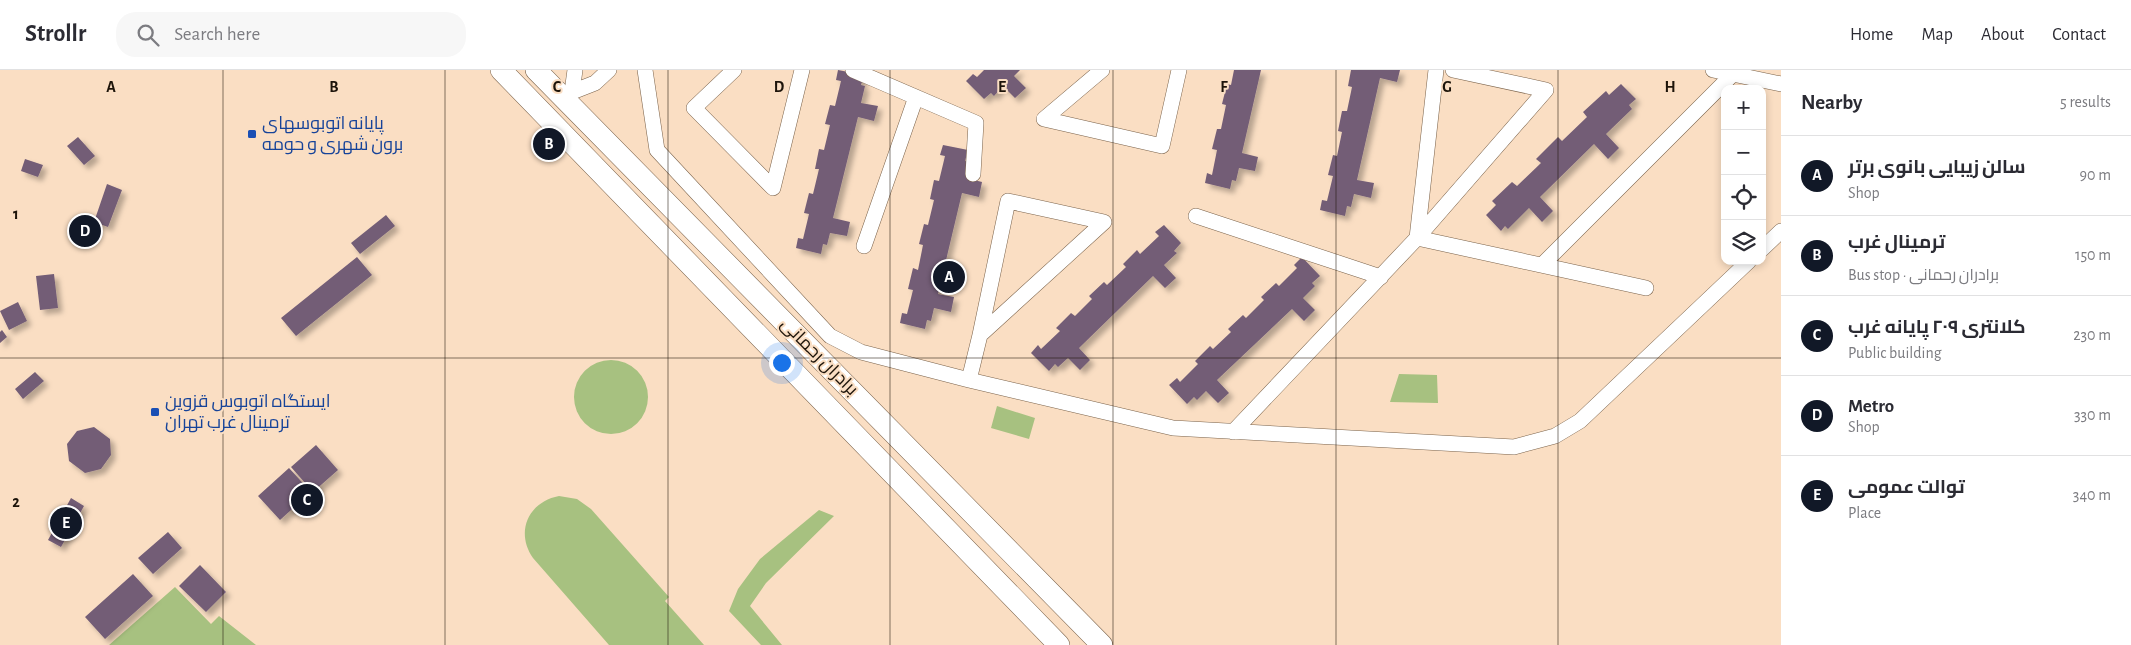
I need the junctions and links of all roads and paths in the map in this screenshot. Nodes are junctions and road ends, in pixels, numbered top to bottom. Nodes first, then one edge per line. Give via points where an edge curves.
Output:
1 (501, 70) edge
2 (536, 70) edge
3 (575, 70) edge
4 (609, 70) edge
5 (645, 70) edge
6 (734, 70) edge
7 (802, 70) edge
8 (853, 70) edge
9 (1102, 70) edge
10 (1179, 70) edge
11 (1436, 70) edge
12 (1453, 70) edge
13 (1713, 70) edge
14 (1495, 74) edge
15 (1733, 74) junction
16 (1781, 84) edge
17 (568, 96) junction
18 (916, 97) junction
19 (973, 174) dead end
20 (1196, 216) dead end
21 (1781, 231) edge
22 (1418, 238) junction
23 (1766, 245) edge
24 (864, 246) dead end
25 (1542, 265) junction
26 (1745, 265) edge
27 (1381, 277) junction
28 (1646, 288) dead end
29 (980, 335) junction
30 (969, 380) junction
31 (1233, 432) junction
32 (1059, 645) edge
33 (1102, 645) edge

1 - 32 main road, برادران رحمانی
2 - 17 main road, برادران رحمانی
3 - 17 street
4 - 17 street via 595,83
5 - 30 street via 656,150 830,336 861,352
6 - 7 street via 694,108 773,188
8 - 18 street
9 - 10 street via 1044,120 1162,146
11 - 22 street
12 - 14 street
13 - 15 street
14 - 22 street via 1546,90
15 - 16 street
15 - 25 street
17 - 33 main road, برادران رحمانی
18 - 19 street via 976,123
18 - 24 street
20 - 27 street
21 - 23 street
22 - 25 street
22 - 27 street
25 - 28 street
26 - 31 street via 1580,421 1555,436 1514,447
27 - 31 street
29 - 29 street via 1008,201 1104,222 1089,236
29 - 30 street
30 - 31 street via 1173,428

